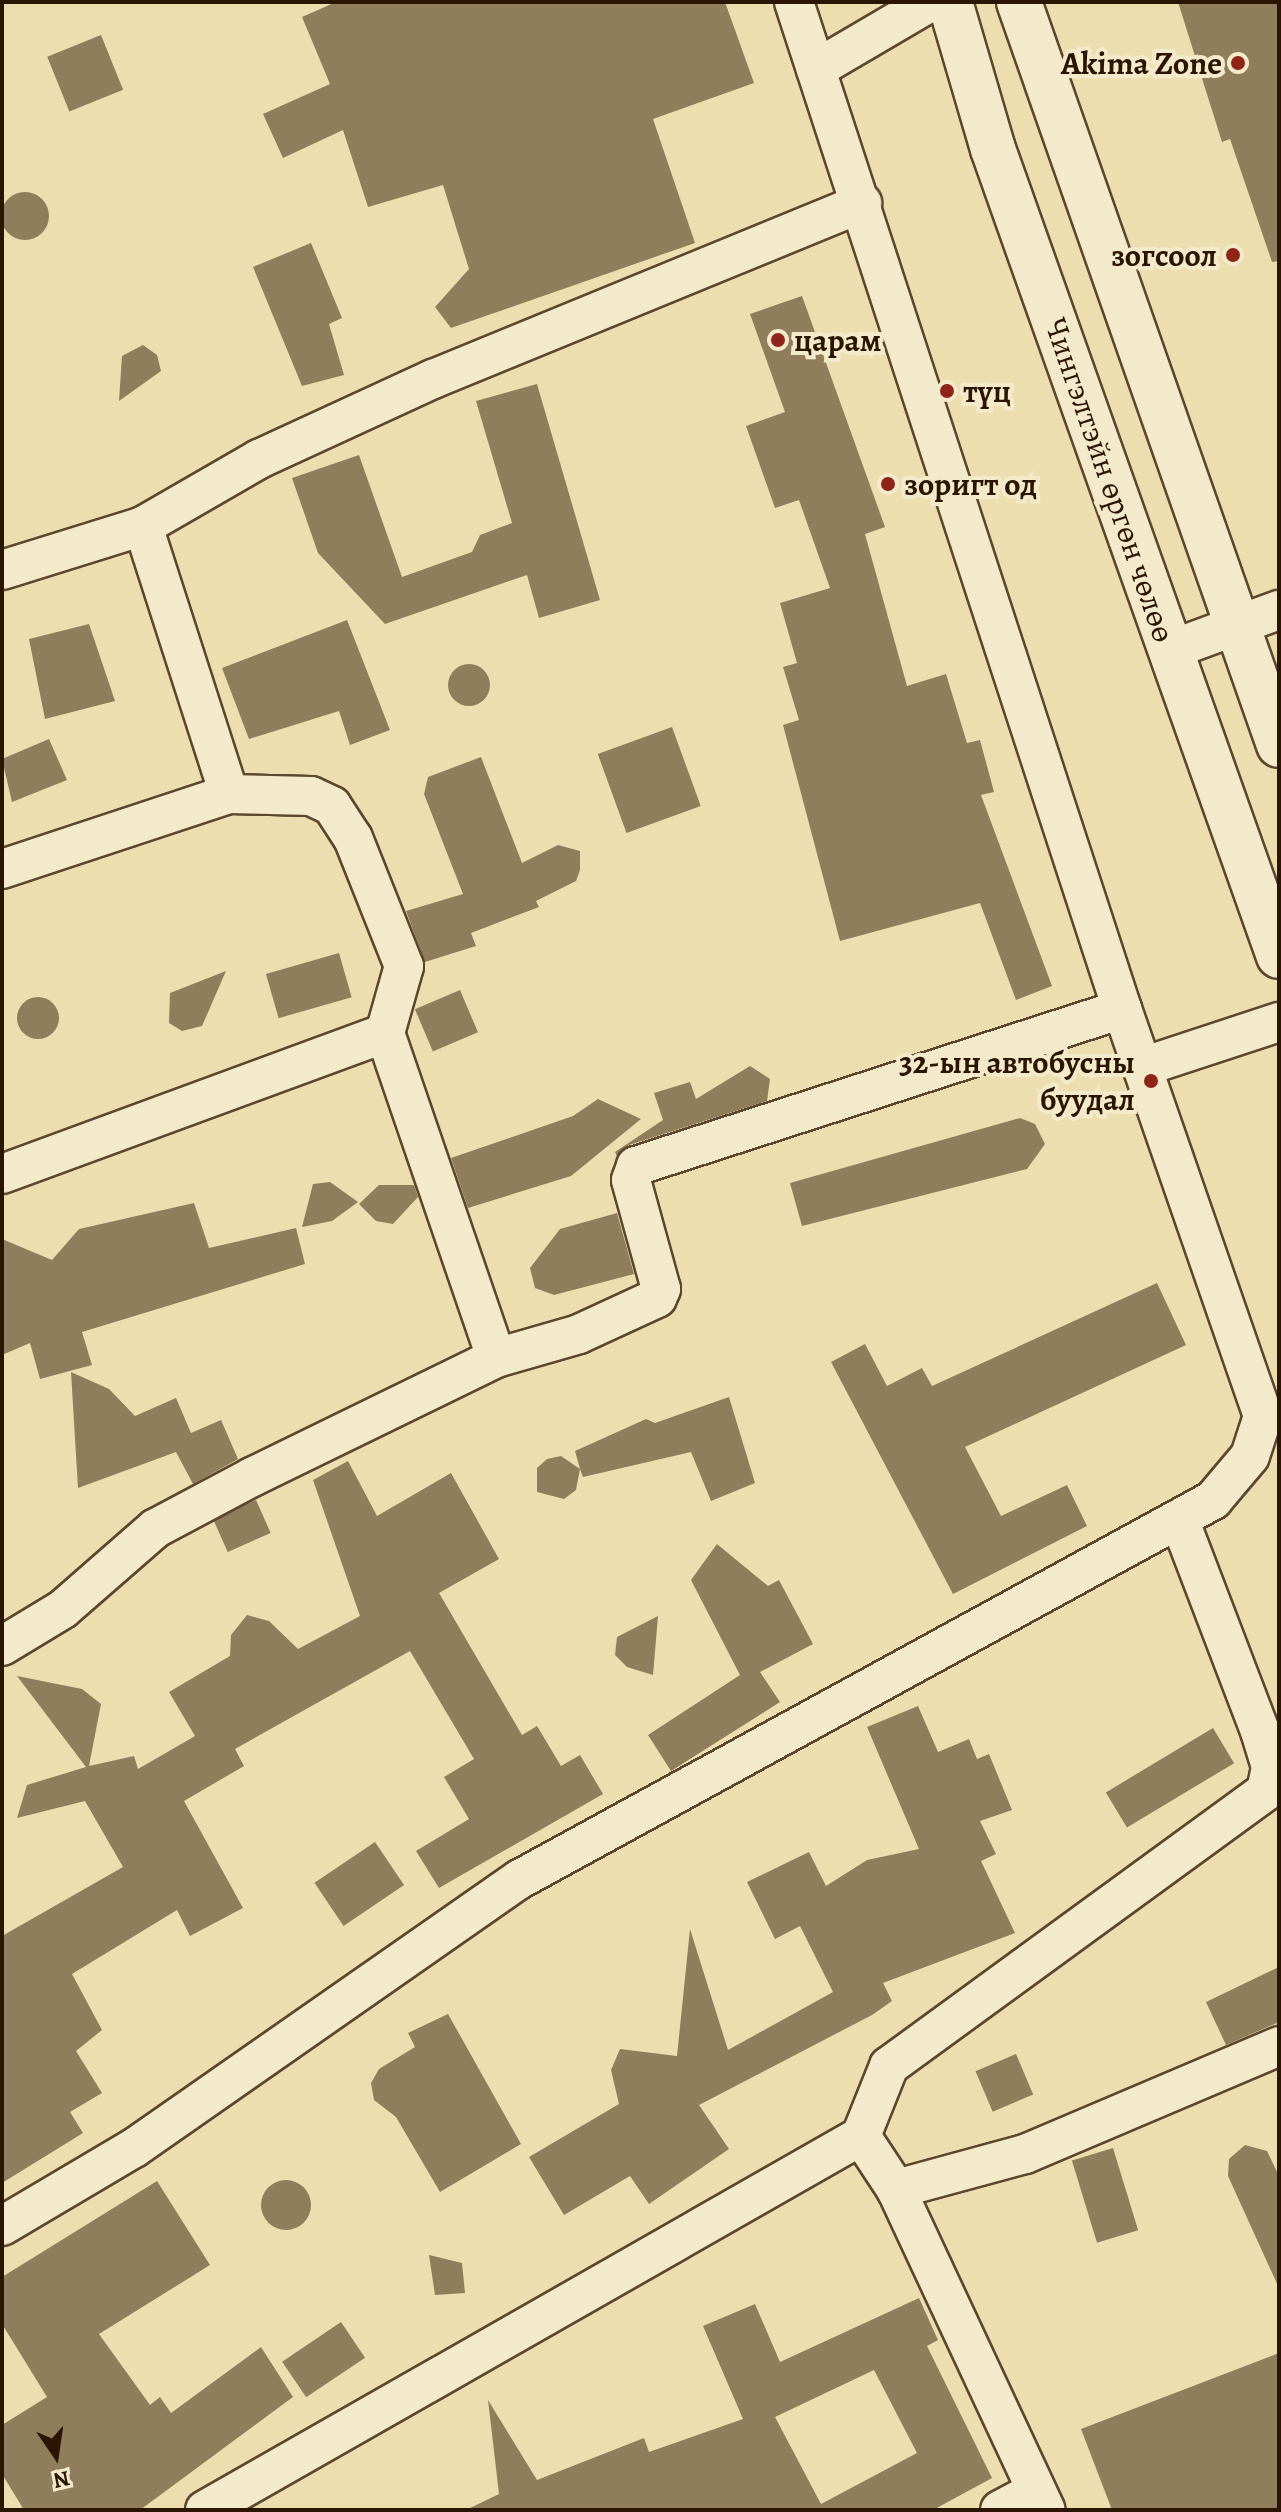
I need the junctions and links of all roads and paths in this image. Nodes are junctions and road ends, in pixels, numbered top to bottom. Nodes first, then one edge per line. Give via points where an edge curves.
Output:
1 (794, 2) edge
2 (930, 2) edge
3 (950, 2) edge
4 (1019, 2) edge
5 (816, 69) junction
6 (862, 203) junction
7 (143, 526) junction
8 (2, 570) edge
9 (1279, 610) edge
10 (1236, 625) junction
11 (1170, 650) junction
12 (1279, 745) edge
13 (229, 794) junction
14 (2, 869) edge
15 (1279, 956) edge
16 (1122, 1009) junction
17 (1279, 1022) edge
18 (385, 1033) junction
19 (1142, 1067) junction
20 (2, 1174) edge
21 (496, 1358) junction
22 (1180, 1521) junction
23 (2, 1646) edge
24 (1279, 2046) edge
25 (861, 2136) junction
26 (896, 2189) junction
27 (2, 2226) edge
28 (1041, 2500) edge
29 (205, 2510) edge
30 (1000, 2510) edge

1 - 5 street
2 - 5 street
3 - 11 main road, Чингэлтэйн өргөн чөлөө via 993,149
4 - 10 main road
5 - 6 street
6 - 7 street via 433,379 259,459
6 - 16 street via 1020,714
7 - 8 street
7 - 13 street
9 - 10 street
10 - 11 street
10 - 12 main road
11 - 15 main road, Чингэлтэйн өргөн чөлөө
13 - 14 street
13 - 18 street via 311,796 332,806 353,838 404,966
16 - 19 street
16 - 21 street via 636,1166 631,1180 661,1289 657,1298 579,1334
17 - 19 street
18 - 20 street
18 - 21 street
19 - 22 street via 1263,1416 1250,1456 1213,1500
21 - 23 street via 156,1528 63,1609
22 - 25 street via 1260,1731 1271,1767 1266,1791 889,2066
22 - 27 street via 520,1879 134,2148
24 - 26 street via 1025,2154
25 - 26 street
25 - 29 street
26 - 28 street
28 - 30 street

